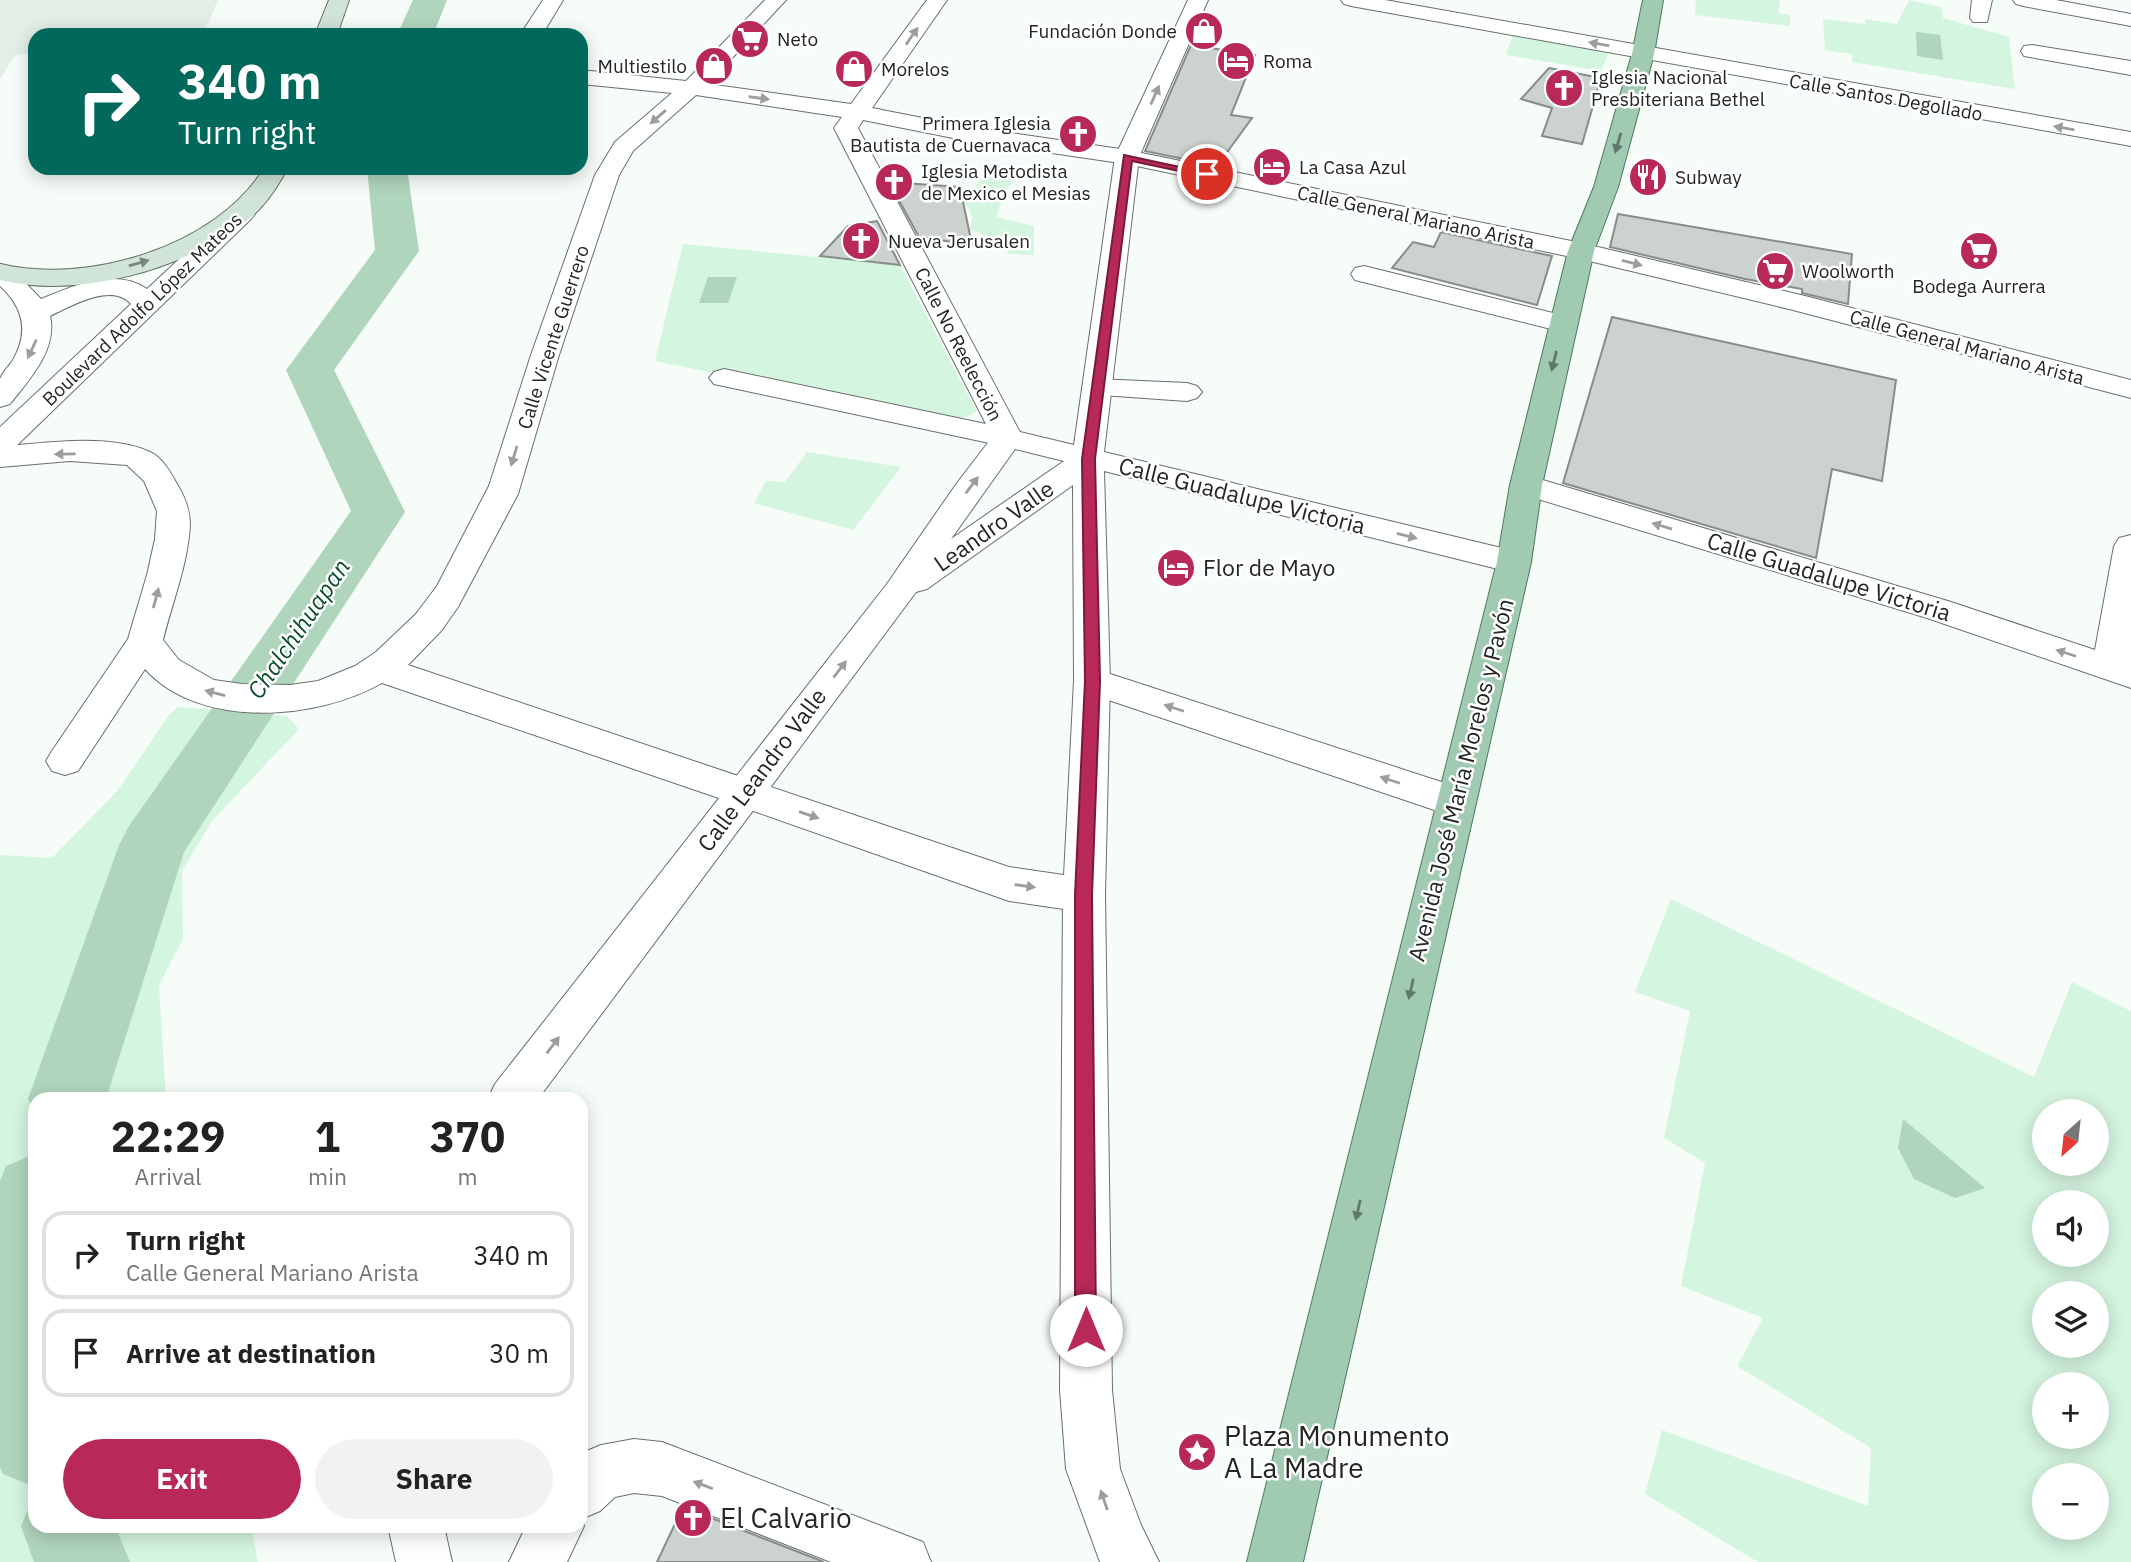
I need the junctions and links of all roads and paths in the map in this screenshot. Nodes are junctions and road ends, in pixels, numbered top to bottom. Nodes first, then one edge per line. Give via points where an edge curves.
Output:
1 (339, 0) edge
2 (553, 0) edge
3 (776, 0) edge
4 (937, 0) edge
5 (1198, 0) edge
6 (1351, 0) edge
7 (1653, 0) edge
8 (2023, 0) edge
9 (2131, 20) edge
10 (329, 28) edge
11 (535, 28) edge
12 (2032, 51) dead end
13 (1643, 54) junction
14 (2131, 68) edge
15 (588, 78) edge
16 (691, 88) junction
17 (859, 112) junction
18 (2131, 139) edge
19 (1127, 158) junction
20 (272, 175) edge
21 (242, 214) junction
22 (1581, 251) junction
23 (0, 272) edge
24 (1364, 274) dead end
25 (145, 303) junction
26 (36, 312) junction
27 (1563, 324) junction
28 (724, 378) dead end
29 (1097, 388) junction
30 (2131, 389) edge
31 (1187, 392) dead end
32 (0, 398) edge
33 (1008, 438) junction
34 (0, 444) edge
35 (0, 457) edge
36 (1088, 459) junction
37 (1526, 485) junction
38 (2131, 546) edge
39 (1514, 562) junction
40 (899, 592) junction
41 (150, 651) junction
42 (2121, 671) edge
43 (366, 677) junction
44 (1093, 681) junction
45 (65, 761) dead end
46 (734, 789) junction
47 (1455, 802) junction
48 (1084, 895) junction
49 (516, 1092) edge
50 (588, 1485) edge
51 (418, 1533) edge
52 (552, 1533) edge
53 (424, 1562) edge
54 (537, 1562) edge
55 (904, 1562) edge
56 (1131, 1562) edge
57 (1275, 1562) edge

1 - 10 main road
2 - 11 street
3 - 16 street, Calle Vicente Guerrero
17 -> 4 street, Calle No Reelección
19 -> 5 street
13 -> 6 street, Calle Santos Degollado
7 - 13 main road, Avenida José María Morelos y Pavón
8 - 9 street
12 - 14 street
18 -> 13 street, Calle Santos Degollado
13 -> 22 main road, Avenida José María Morelos y Pavón via 1606,187
15 - 16 street, Calle General Mariano Arista
16 -> 17 street, Calle General Mariano Arista
16 -> 43 street, Calle Vicente Guerrero via 623,147 607,175 504,489 447,597 419,634
17 - 19 street, Calle General Mariano Arista
17 - 33 street, Calle No Reelección via 846,128
19 - 22 street, Calle General Mariano Arista
19 - 29 street
20 - 21 main road, Boulevard Adolfo López Mateos via 262,195
23 -> 21 main road via 37,279 101,273 170,254
21 - 25 street, Boulevard Adolfo López Mateos
22 - 27 main road, Avenida José María Morelos y Pavón
22 -> 30 street, Calle General Mariano Arista
23 - 26 street via 23,290
24 - 27 street
25 - 26 street via 129,288 108,287 85,291
25 - 34 street, Boulevard Adolfo López Mateos
26 -> 32 street via 36,347
27 -> 37 main road, Avenida José María Morelos y Pavón
28 - 33 street, Calle Guadalupe Victoria
29 - 31 street
29 - 36 street
33 - 36 street, Calle Guadalupe Victoria
40 -> 33 street, Calle Leandro Valle
41 -> 35 street via 173,511 156,474 140,459 115,453
36 -> 39 street, Calle Guadalupe Victoria
36 - 40 street, Leandro Valle
36 - 44 street
37 - 39 main road, Avenida José María Morelos y Pavón
42 -> 37 street, Calle Guadalupe Victoria via 1939,610
38 - 42 street
39 - 47 main road, Avenida José María Morelos y Pavón
46 -> 40 street, Calle Leandro Valle
43 -> 41 street via 312,695 229,697 173,677
41 - 45 street
43 - 46 street
47 -> 44 street
44 - 48 street
46 -> 48 street via 1009,884
49 -> 46 street, Calle Leandro Valle
47 -> 57 main road, Avenida José María Morelos y Pavón
56 -> 48 street via 1093,1469 1086,1390
55 -> 50 street via 662,1469 634,1465 601,1472
51 - 53 street
52 - 54 street

